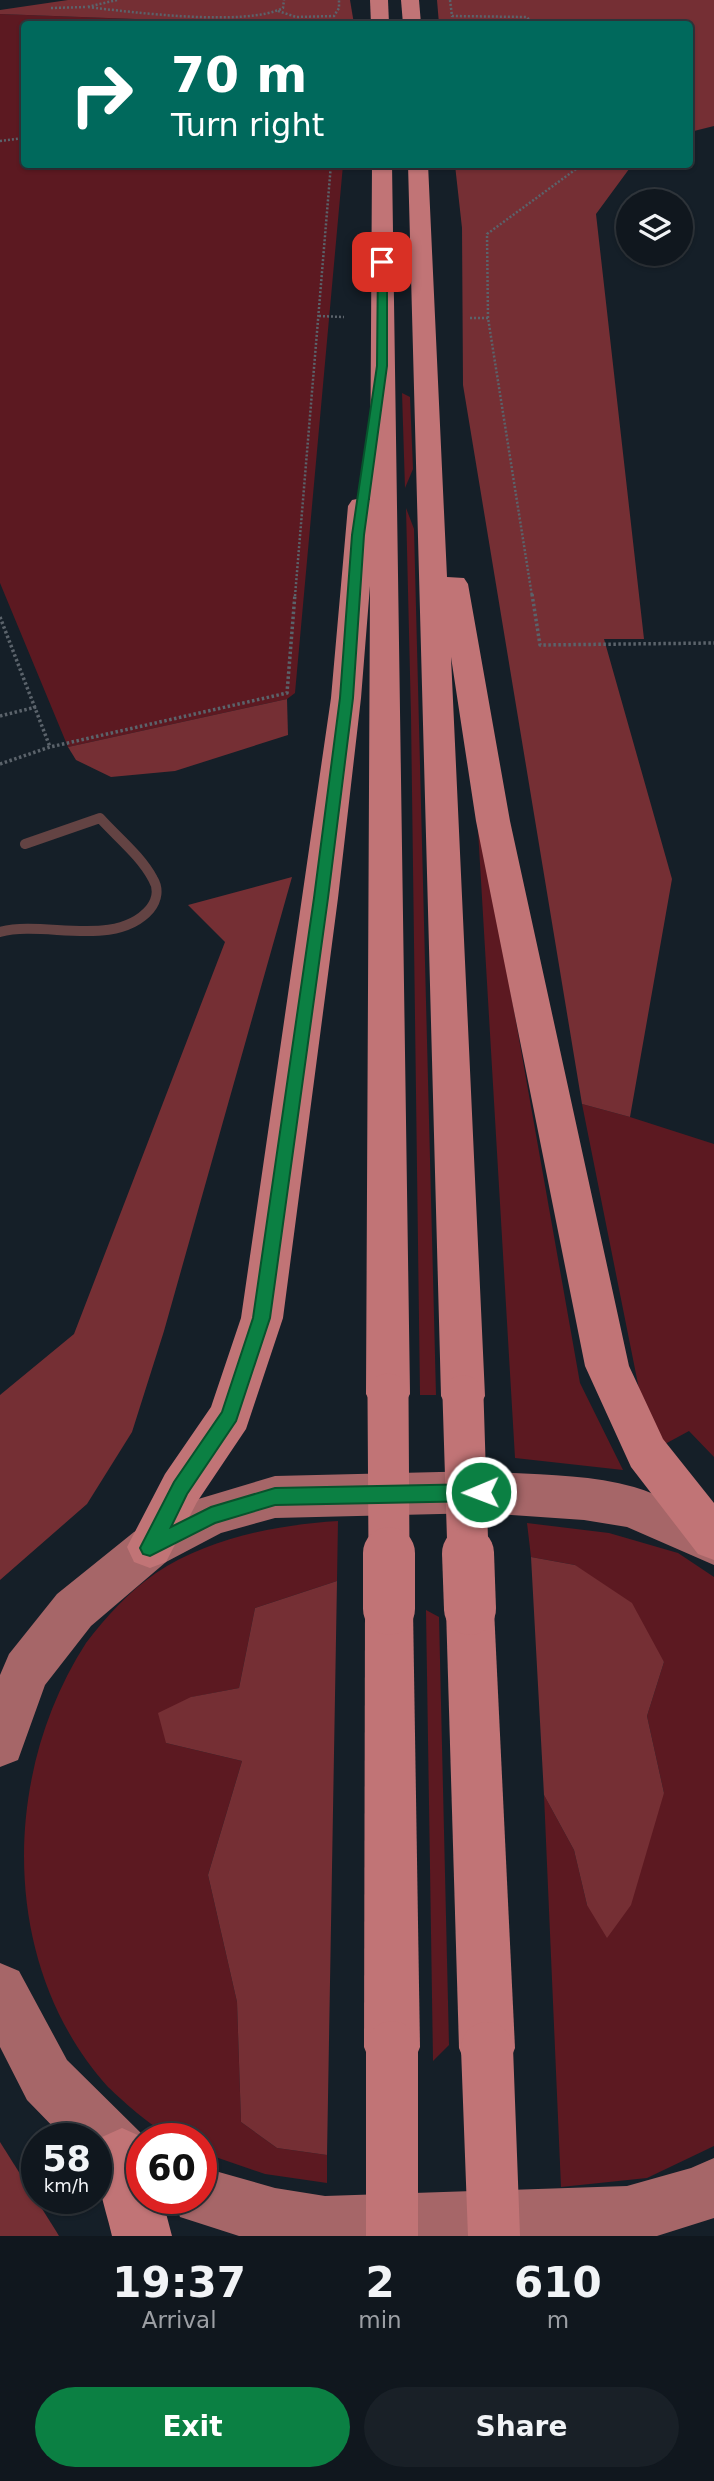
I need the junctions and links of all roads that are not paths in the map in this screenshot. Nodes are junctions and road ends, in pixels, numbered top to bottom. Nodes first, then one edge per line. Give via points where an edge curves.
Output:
1 (379, 0) edge
2 (410, 0) edge
3 (380, 21) edge
4 (412, 21) edge
5 (382, 168) edge
6 (418, 168) edge
7 (382, 366) junction
8 (428, 430) junction
9 (25, 844) dead end
10 (0, 932) edge
11 (714, 1541) edge
12 (150, 1548) junction
13 (0, 1742) edge
14 (0, 1990) edge
15 (126, 2156) edge
16 (714, 2187) edge
17 (217, 2201) edge
18 (139, 2214) edge
19 (142, 2236) edge
20 (392, 2236) edge
21 (494, 2236) edge

1 - 3 highway
2 - 4 highway
5 - 7 highway
6 - 8 highway
7 - 12 highway via 358,535 346,698 321,898 262,1318 230,1415 181,1488
7 - 20 highway, bridge
8 - 11 highway via 493,821 607,1366 647,1454
8 - 21 highway, bridge
9 - 10 lane via 100,818 154,880 158,896 149,914 133,924
11 - 12 main road via 632,1507 481,1492 275,1497 211,1515
12 - 13 main road via 74,1610 26,1671
14 - 15 main road via 47,2080
16 - 17 main road via 627,2215 325,2225
18 - 19 highway

